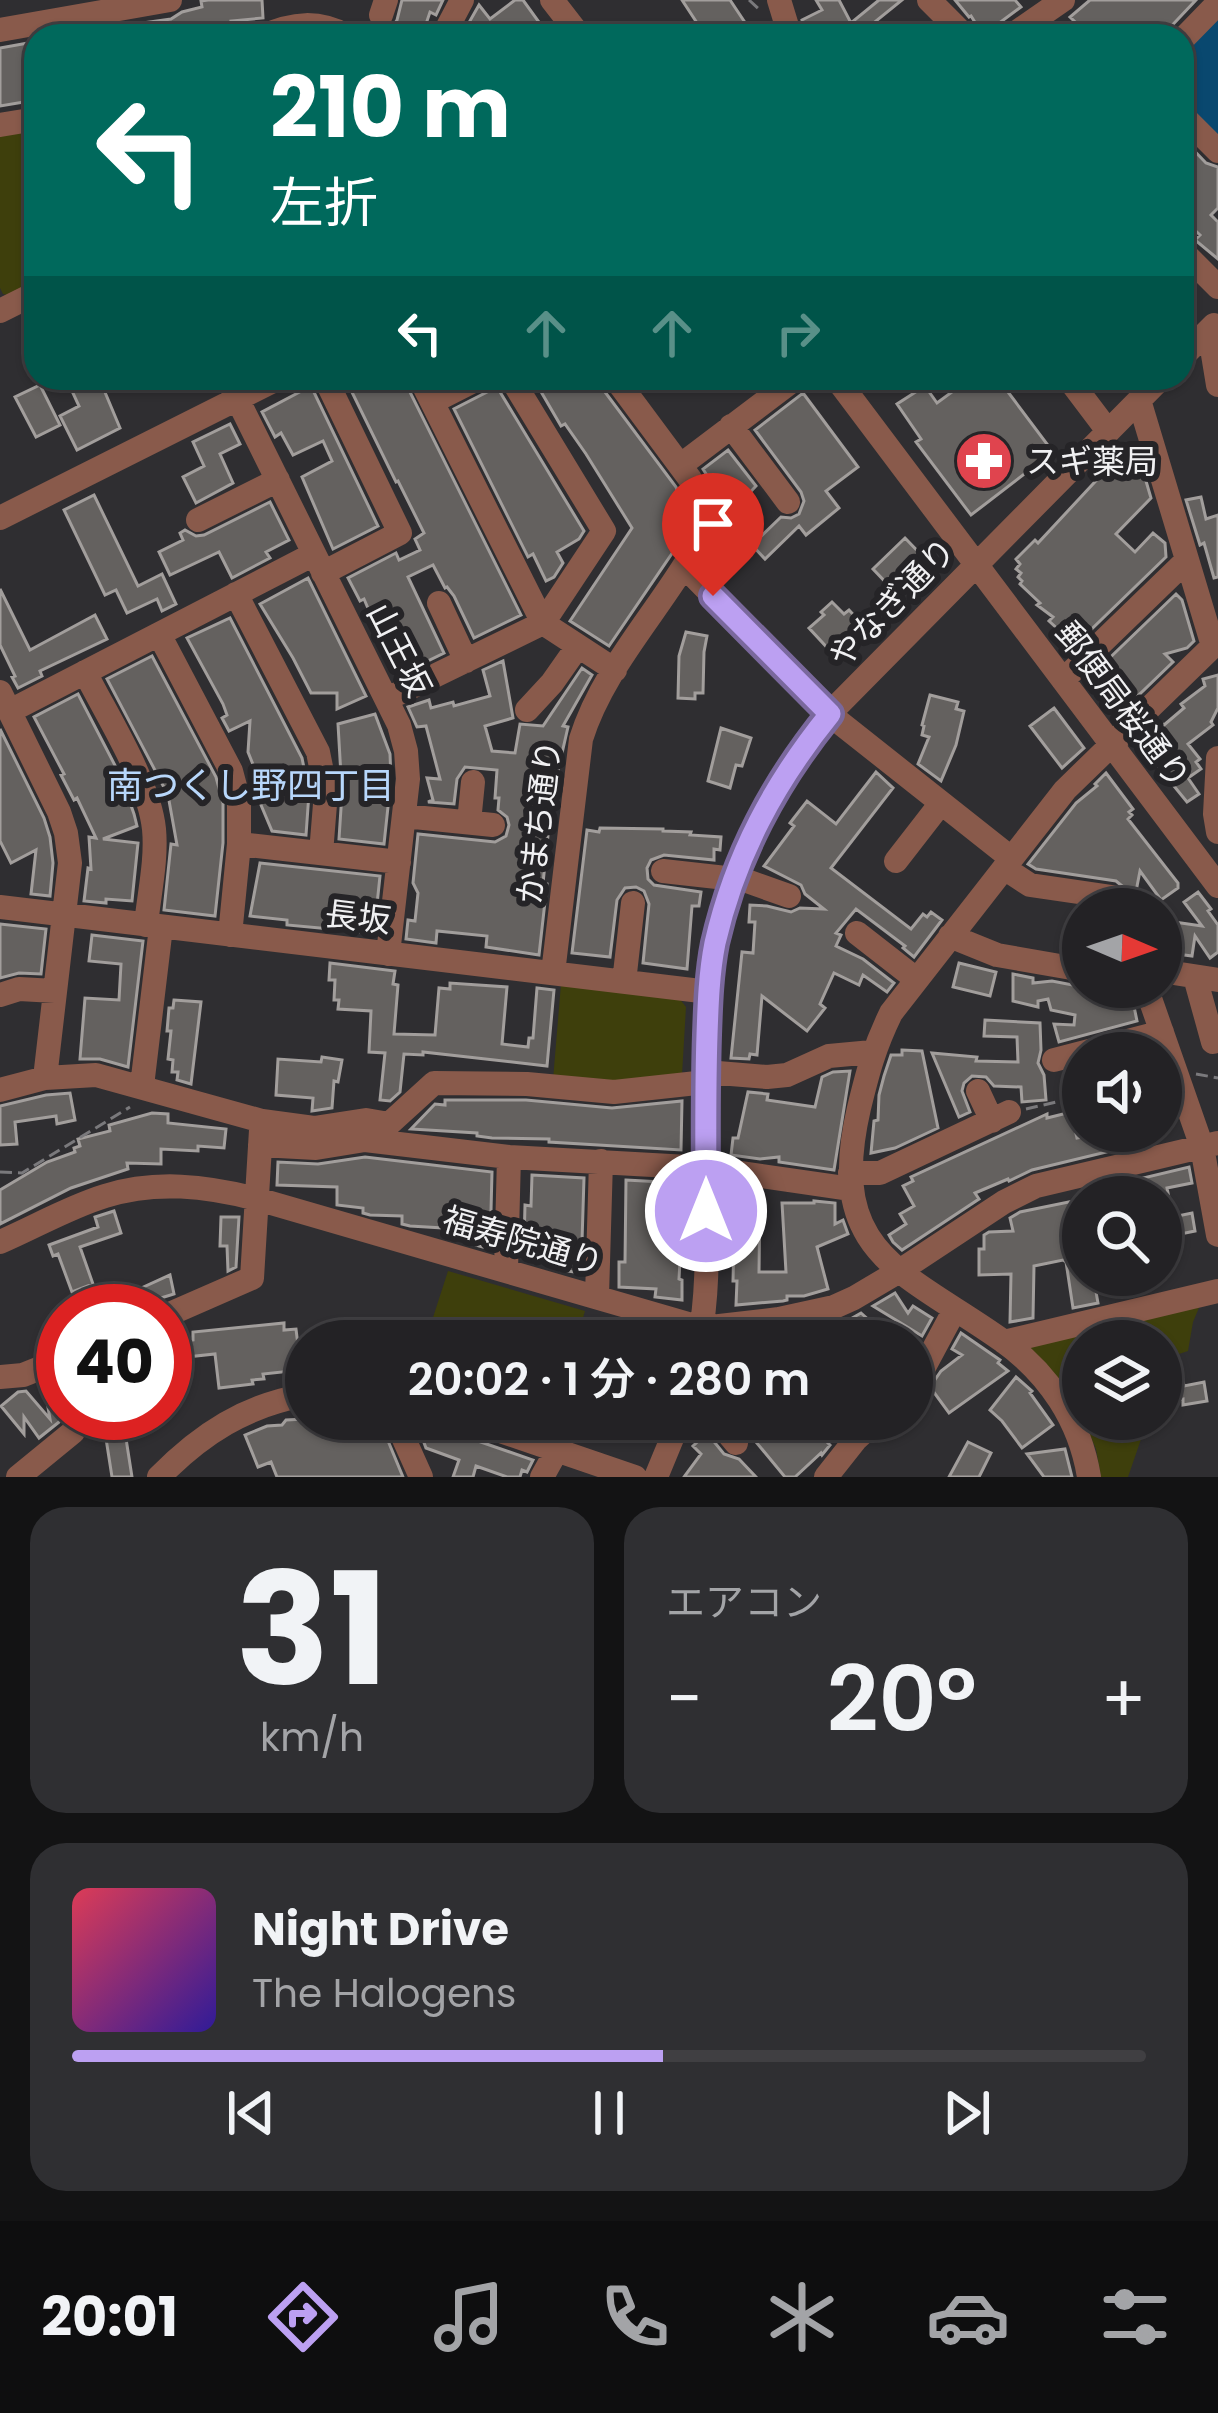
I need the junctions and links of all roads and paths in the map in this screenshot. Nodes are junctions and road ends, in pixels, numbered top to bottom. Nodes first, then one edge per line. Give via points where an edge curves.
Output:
1 (170, 0) edge
2 (552, 0) edge
3 (929, 0) edge
4 (1063, 0) edge
5 (1218, 3) edge
6 (86, 24) edge
7 (571, 24) edge
8 (953, 24) edge
9 (1028, 24) edge
10 (1194, 28) edge
11 (1194, 127) edge
12 (1218, 151) edge
13 (1194, 263) edge
14 (1218, 287) edge
15 (1214, 325) edge
16 (1218, 385) edge
17 (228, 390) edge
18 (233, 390) edge
19 (331, 390) edge
20 (426, 390) edge
21 (456, 390) edge
22 (518, 390) edge
23 (624, 390) edge
24 (780, 390) edge
25 (845, 390) edge
26 (1077, 390) edge
27 (1147, 390) edge
28 (1153, 390) edge
29 (432, 402) junction
30 (731, 426) junction
31 (1108, 431) junction
32 (681, 465) junction
33 (278, 480) junction
34 (788, 502) dead end
35 (0, 518) edge
36 (198, 520) dead end
37 (1187, 560) junction
38 (318, 563) junction
39 (976, 564) junction
40 (684, 566) junction
41 (236, 594) junction
42 (439, 603) dead end
43 (1210, 605) edge
44 (543, 622) junction
45 (159, 634) junction
46 (578, 646) junction
47 (1215, 648) edge
48 (466, 661) junction
49 (615, 670) junction
50 (85, 672) junction
51 (1063, 680) junction
52 (388, 700) junction
53 (527, 710) dead end
54 (830, 714) junction
55 (7, 717) edge
56 (1112, 746) junction
57 (1218, 758) edge
58 (473, 782) dead end
59 (941, 803) junction
60 (404, 816) junction
61 (1218, 832) edge
62 (239, 844) junction
63 (322, 853) junction
64 (896, 861) dead end
65 (399, 862) junction
66 (1008, 863) junction
67 (663, 871) dead end
68 (1215, 874) edge
69 (733, 879) junction
70 (1062, 890) edge
71 (789, 897) dead end
72 (633, 903) dead end
73 (0, 908) edge
74 (64, 915) junction
75 (153, 926) junction
76 (856, 934) dead end
77 (230, 935) junction
78 (950, 936) junction
79 (388, 954) junction
80 (1062, 966) edge
81 (553, 973) junction
82 (1206, 978) edge
83 (916, 979) junction
84 (624, 982) junction
85 (56, 991) junction
86 (709, 992) junction
87 (0, 995) edge
88 (1153, 1008) edge
89 (1162, 1032) edge
90 (1214, 1042) dead end
91 (872, 1052) junction
92 (1062, 1057) edge
93 (1054, 1059) dead end
94 (706, 1077) junction
95 (45, 1078) junction
96 (1182, 1079) edge
97 (0, 1090) edge
98 (978, 1090) dead end
99 (140, 1094) junction
100 (1062, 1101) edge
101 (1000, 1117) junction
102 (261, 1133) junction
103 (1210, 1145) edge
104 (509, 1156) junction
105 (601, 1161) junction
106 (706, 1168) junction
107 (0, 1172) edge
108 (850, 1181) junction
109 (256, 1198) junction
110 (1218, 1235) edge
111 (0, 1242) edge
112 (506, 1270) junction
113 (898, 1272) junction
114 (1218, 1291) edge
115 (597, 1296) junction
116 (192, 1304) edge
117 (954, 1311) junction
118 (663, 1320) edge
119 (702, 1320) edge
120 (777, 1320) edge
121 (1004, 1342) junction
122 (933, 1351) edge
123 (36, 1370) edge
124 (0, 1377) edge
125 (285, 1398) edge
126 (63, 1440) edge
127 (404, 1440) edge
128 (527, 1440) edge
129 (671, 1440) edge
130 (734, 1440) edge
131 (855, 1440) edge
132 (736, 1443) dead end
133 (556, 1450) junction
134 (829, 1476) edge
135 (18, 1477) edge
136 (159, 1477) edge
137 (421, 1477) edge
138 (542, 1477) edge
139 (635, 1477) edge
140 (656, 1477) edge
141 (1089, 1477) edge

1 - 6 street
2 - 7 street
3 - 8 street
4 - 9 street
5 - 10 street
11 - 12 street
13 - 14 street
15 - 16 street
17 - 35 street
18 - 33 street, 山王坂
19 - 38 street via 400,533
20 - 29 street
21 - 29 street
22 - 44 street via 604,531
23 - 32 street, かまち通り
24 - 30 street
25 - 39 street, 郵便局桜通り
26 - 31 street
27 - 31 street, やなぎ通り
28 - 37 street
29 - 44 street
30 - 32 street
30 - 34 street
31 - 39 street, やなぎ通り
32 - 40 street, かまち通り via 701,518
33 - 36 street
33 - 38 street, 山王坂
37 - 43 street
37 - 51 street
38 - 41 street
38 - 52 street, 山王坂
39 - 51 street, 郵便局桜通り
39 - 54 street, やなぎ通り
40 - 49 street, かまち通り
40 - 54 street
41 - 45 street
41 - 63 street via 318,752 326,792
42 - 48 street
43 - 47 street
44 - 46 street
44 - 48 street
45 - 50 street
45 - 62 street via 231,771
46 - 49 street
46 - 53 street
47 - 56 street
48 - 52 street
49 - 81 street, かまち通り via 580,739
50 - 55 street
50 - 75 street via 148,801
51 - 56 street, 郵便局桜通り
52 - 60 street, 山王坂 via 406,751
54 - 59 street
54 - 69 street, やなぎ通り via 768,802
55 - 74 street via 66,833
56 - 66 street
56 - 68 street, 郵便局桜通り
57 - 61 street
58 - 60 street via 481,824
59 - 64 street
59 - 66 street
60 - 65 street, 山王坂
62 - 63 street
62 - 77 street
63 - 65 street
65 - 79 street, 山王坂
66 - 70 street via 1030,885
66 - 78 street
67 - 69 street
69 - 71 street
69 - 86 street, やなぎ通り
72 - 84 street
73 - 74 street, 長坂
74 - 75 street, 長坂
74 - 85 street
75 - 77 street, 長坂
75 - 99 street
76 - 83 street
77 - 79 street, 長坂
78 - 80 street
78 - 83 street
79 - 81 street, 長坂
81 - 84 street, 長坂
82 - 90 street
83 - 91 street
84 - 86 street, 長坂
85 - 87 street
85 - 95 street
86 - 94 street, やなぎ通り
88 - 89 street
91 - 94 street via 829,1056 787,1075
91 - 108 street
92 - 93 street
94 - 102 street via 614,1093 434,1083 389,1124
94 - 106 street, やなぎ通り
95 - 97 street
95 - 99 street via 96,1075
96 - 103 street
98 - 101 street
99 - 102 street
99 - 107 path via 22,1173
100 - 101 path
101 - 108 street
102 - 104 street via 316,1148 365,1140
102 - 109 street
103 - 110 street
103 - 113 street, 福寿院通り via 1036,1186
104 - 105 street
104 - 112 street
105 - 106 street
105 - 115 street
106 - 108 street
106 - 119 street, やなぎ通り
108 - 113 street via 867,1235
109 - 111 street, 福寿院通り via 205,1187 132,1190
109 - 112 street, 福寿院通り
109 - 116 street via 251,1278
112 - 115 street, 福寿院通り
113 - 117 street
113 - 120 street, 福寿院通り via 854,1298
114 - 121 street
115 - 118 street, 福寿院通り
117 - 121 street
117 - 122 street
121 - 141 street via 1073,1420
123 - 124 street
125 - 136 street via 210,1431
126 - 135 street
127 - 137 street
128 - 133 street
129 - 140 street
130 - 132 street
131 - 134 street
133 - 138 street
133 - 139 street

